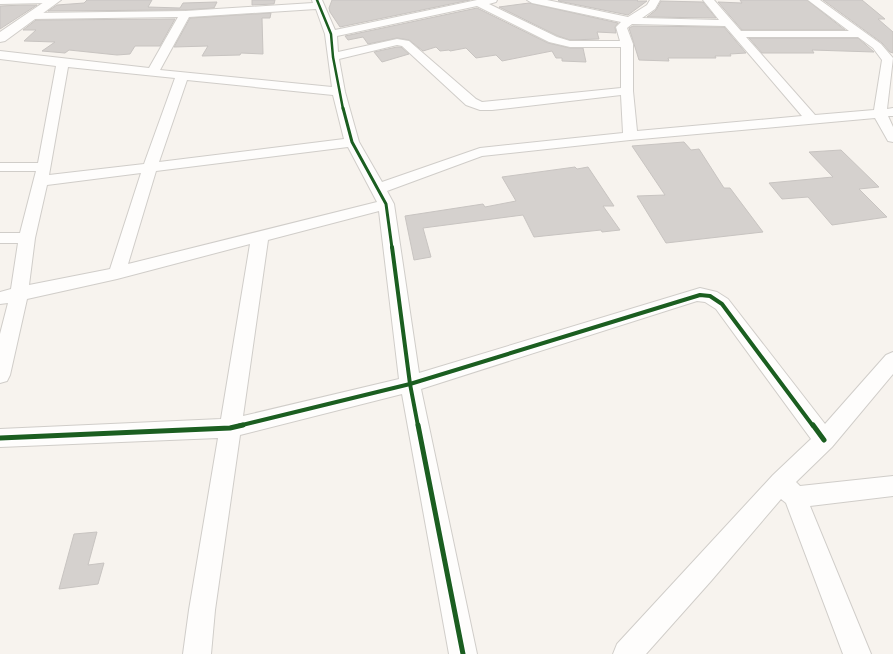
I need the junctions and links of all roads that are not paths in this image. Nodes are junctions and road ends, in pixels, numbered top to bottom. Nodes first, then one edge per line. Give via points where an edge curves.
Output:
1 (47, 0) edge
2 (55, 0) edge
3 (492, 0) edge
4 (532, 0) edge
5 (655, 0) edge
6 (708, 0) edge
7 (813, 0) edge
8 (0, 1) edge
9 (318, 3) edge
10 (480, 3) junction
11 (186, 14) junction
12 (32, 16) junction
13 (631, 20) junction
14 (729, 23) junction
15 (331, 34) junction
16 (738, 34) junction
17 (860, 34) junction
18 (0, 38) edge
19 (627, 44) junction
20 (877, 46) junction
21 (893, 48) edge
22 (0, 55) edge
23 (333, 57) junction
24 (62, 63) junction
25 (152, 73) junction
26 (182, 76) junction
27 (627, 91) junction
28 (339, 92) junction
29 (886, 112) edge
30 (812, 120) junction
31 (630, 136) junction
32 (893, 138) edge
33 (352, 142) junction
34 (0, 167) edge
35 (150, 168) junction
36 (43, 174) junction
37 (382, 196) junction
38 (260, 236) junction
39 (0, 238) edge
40 (27, 238) junction
41 (117, 272) junction
42 (19, 294) junction
43 (0, 298) edge
44 (893, 360) edge
45 (0, 375) edge
46 (410, 384) junction
47 (230, 428) junction
48 (0, 438) edge
49 (824, 440) junction
50 (893, 486) edge
51 (788, 489) junction
52 (197, 654) edge
53 (463, 654) edge
54 (627, 654) edge
55 (857, 654) edge

1 - 8 street
2 - 12 street
3 - 10 street
4 - 13 street
5 - 13 street via 651,7
6 - 14 street
7 - 17 street
9 - 11 street
9 - 15 street
10 - 15 street
10 - 19 street via 554,40 570,44
11 - 12 street
11 - 25 street
12 - 18 street
13 - 14 street
13 - 19 street via 622,27
14 - 16 street
15 - 23 street
16 - 17 street
16 - 30 street
17 - 20 street
19 - 27 street
20 - 21 street
20 - 29 street via 888,60
22 - 24 street
23 - 27 street via 397,42 406,43 472,102 480,106
23 - 28 street
24 - 25 street
24 - 36 street
25 - 26 street
26 - 28 street
26 - 35 street
27 - 31 street
28 - 33 street
29 - 30 street
29 - 32 street via 884,124
30 - 31 street
31 - 37 street via 480,152
33 - 35 street
33 - 37 street
34 - 36 street
35 - 36 street
35 - 41 street
36 - 40 street
37 - 38 street
37 - 46 street
38 - 41 street
38 - 47 street
39 - 40 street
40 - 42 street
41 - 42 street
42 - 43 street
42 - 45 street
44 - 49 street
46 - 47 street
46 - 49 street via 705,294 722,304
46 - 53 street
47 - 48 street
47 - 52 street
49 - 51 street
50 - 51 street
51 - 54 street via 702,572
51 - 55 street

